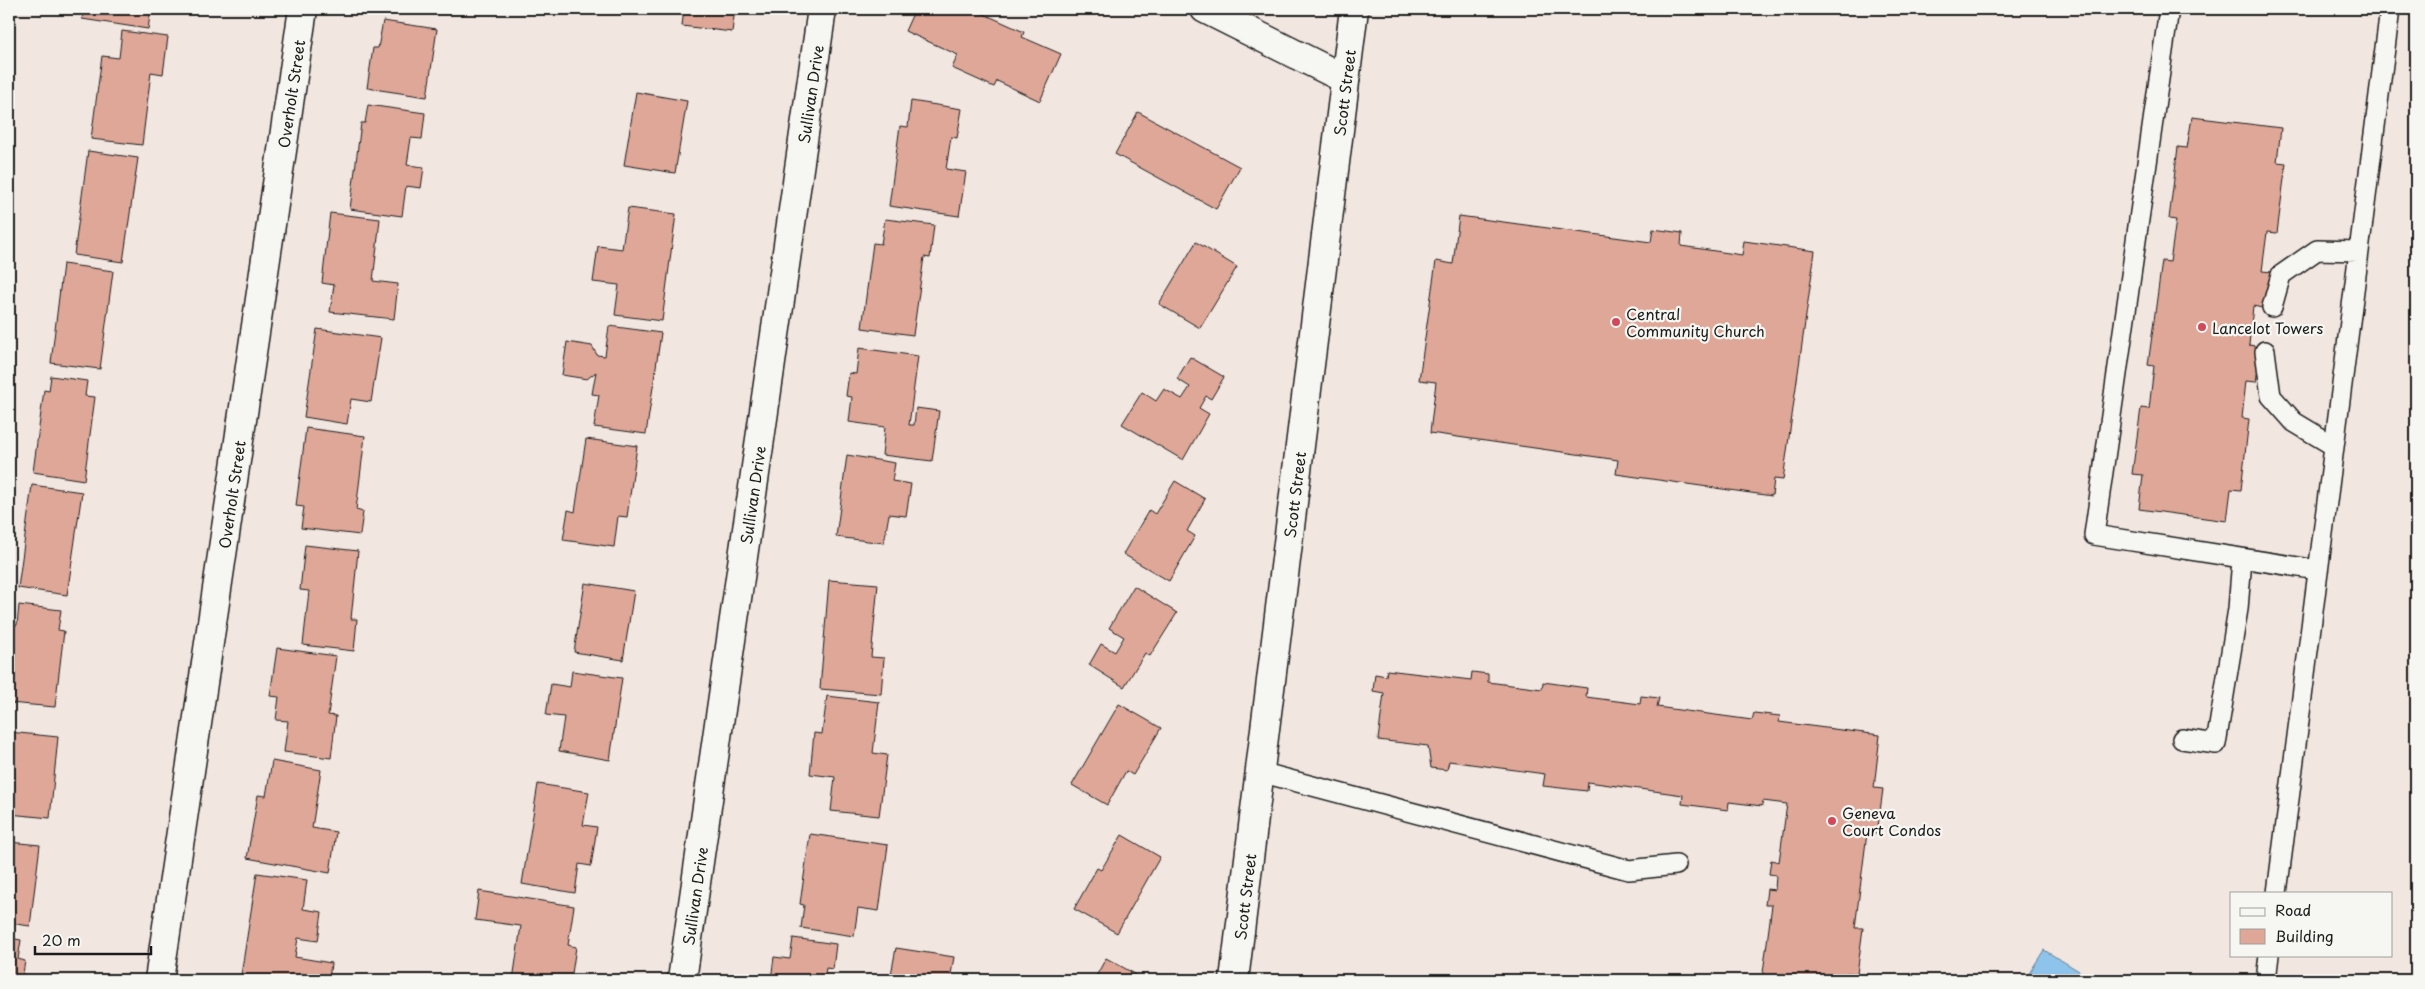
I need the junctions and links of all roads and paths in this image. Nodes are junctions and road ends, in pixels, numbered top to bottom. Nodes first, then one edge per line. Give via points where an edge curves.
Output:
1 (302, 9) edge
2 (822, 9) edge
3 (1205, 9) edge
4 (1354, 9) edge
5 (2170, 9) edge
6 (2390, 9) edge
7 (1345, 79) junction
8 (2359, 251) junction
9 (2272, 307) dead end
10 (2265, 351) dead end
11 (2334, 446) junction
12 (2242, 559) junction
13 (2318, 570) junction
14 (2182, 739) dead end
15 (1260, 772) junction
16 (1676, 865) dead end
17 (2277, 892) edge
18 (2269, 956) edge
19 (159, 980) edge
20 (682, 980) edge
21 (1234, 980) edge
22 (2266, 980) edge

1 - 19 street, Overholt Street
2 - 20 street, Sullivan Drive
3 - 7 street
4 - 7 street, Scott Street
5 - 12 lane via 2094,535
6 - 8 lane
7 - 15 street, Scott Street
8 - 9 lane via 2317,250 2281,275
8 - 11 lane
10 - 11 lane via 2271,396 2294,422
11 - 13 lane
12 - 13 lane
12 - 14 lane via 2238,609 2216,744
13 - 17 lane
15 - 16 lane via 1629,870
15 - 21 street, Scott Street
18 - 22 lane

